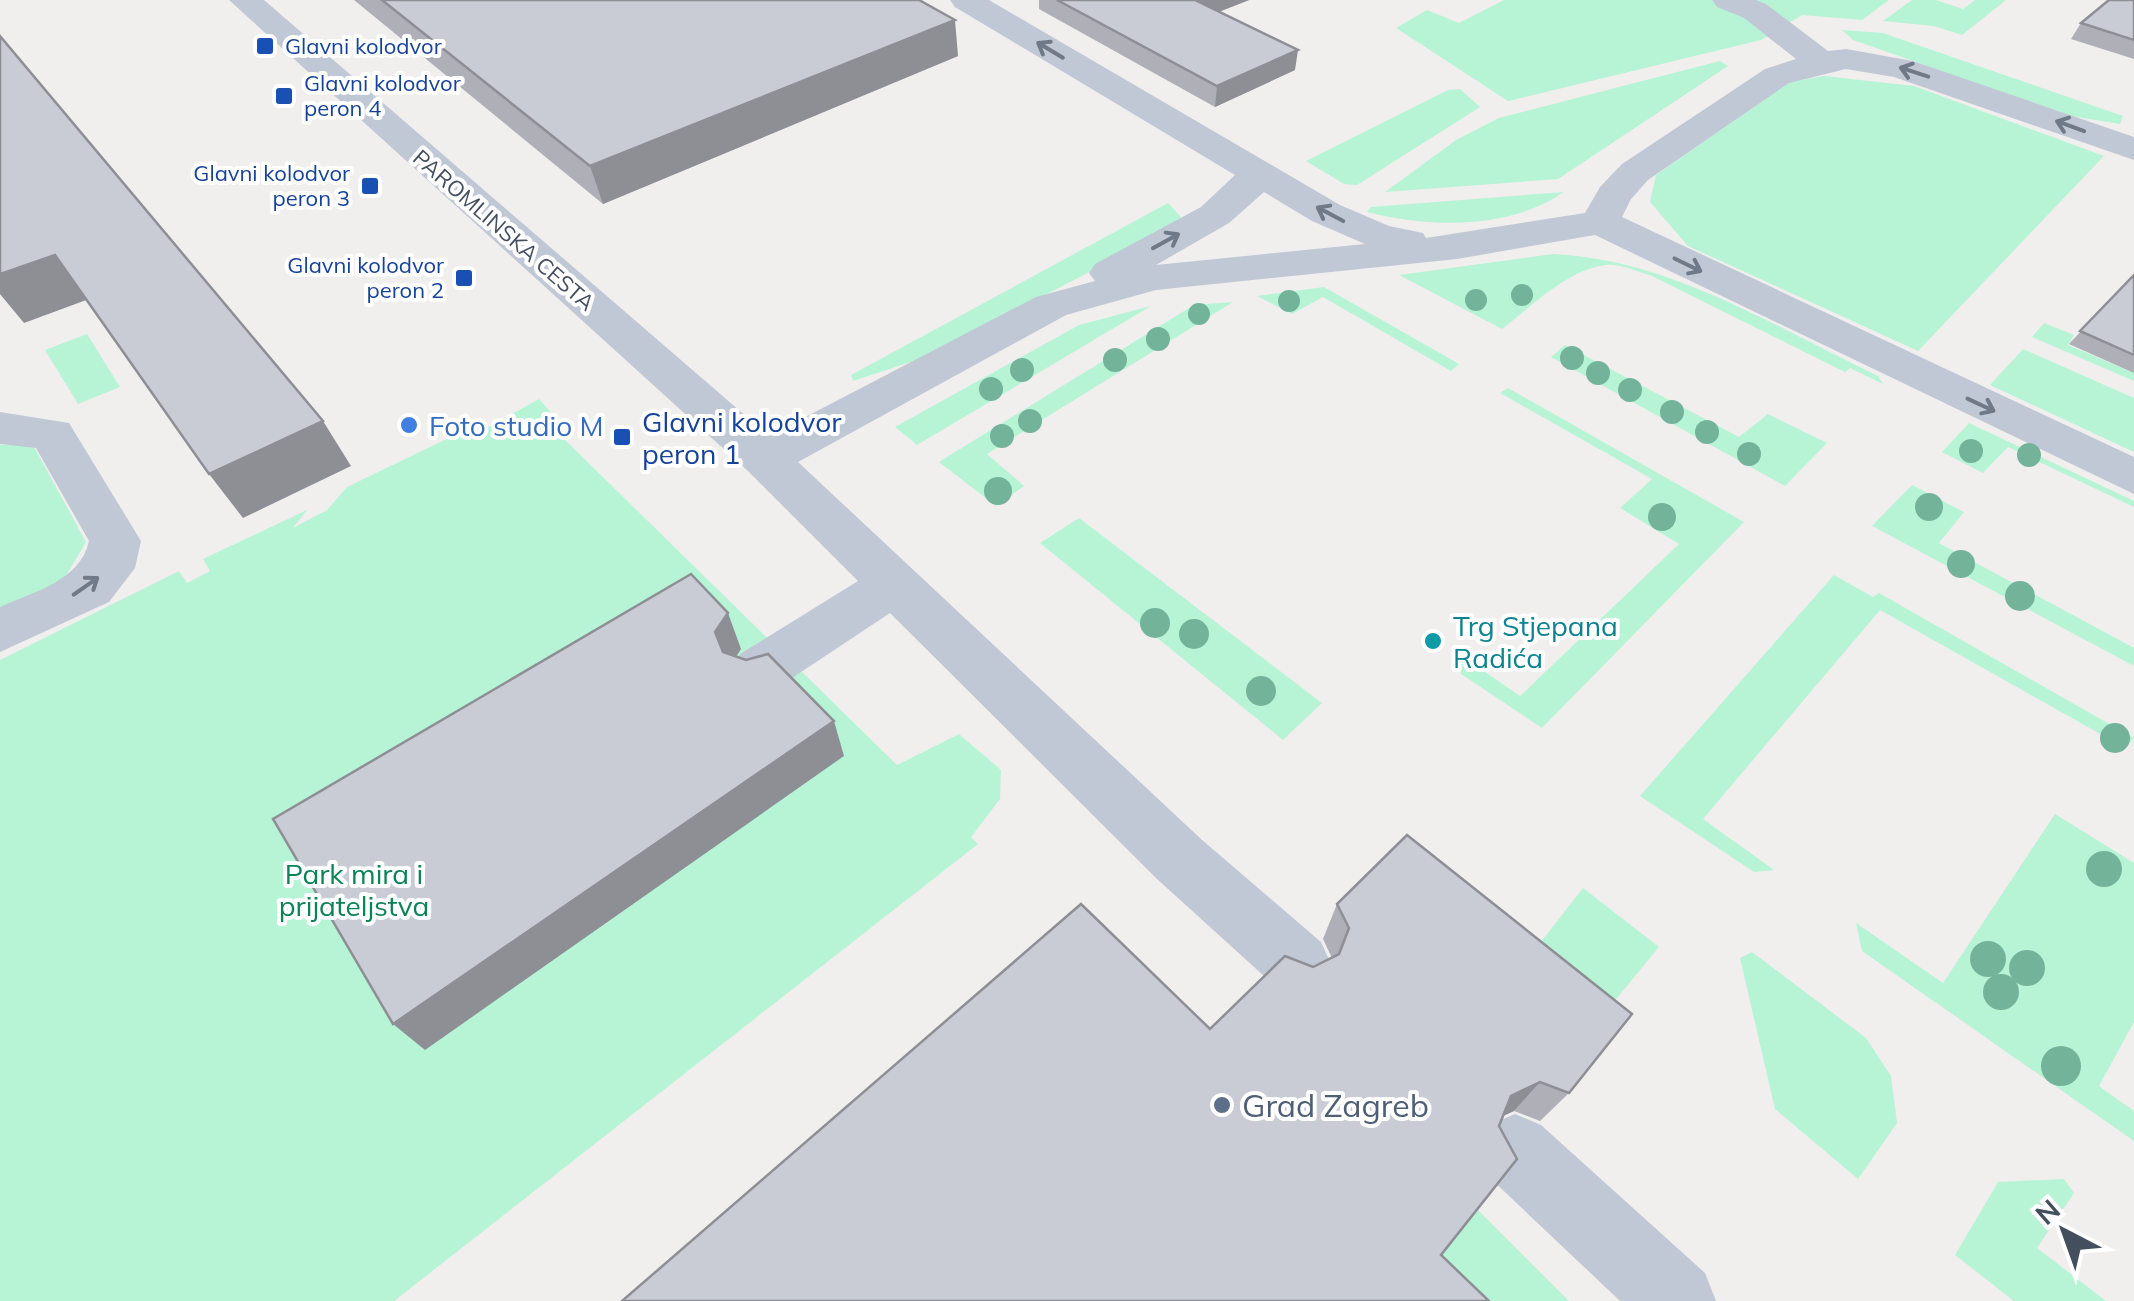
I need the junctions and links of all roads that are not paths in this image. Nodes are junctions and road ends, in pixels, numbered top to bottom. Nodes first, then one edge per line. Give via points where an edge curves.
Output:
1 (245, 0) edge
2 (966, 0) edge
3 (1728, 0) edge
4 (1821, 62) junction
5 (2134, 149) edge
6 (1256, 172) junction
7 (1600, 222) junction
8 (1457, 247) junction
9 (1051, 306) junction
10 (0, 428) edge
11 (764, 460) junction
12 (2134, 477) edge
13 (896, 583) junction
14 (0, 631) edge
15 (760, 670) edge
16 (1298, 964) edge
17 (1516, 1151) edge
18 (1678, 1301) edge

1 - 11 street, PAROMLINSKA CESTA
6 -> 2 street
3 - 4 street via 1755,11
5 -> 4 street via 1901,68
4 - 7 street via 1777,76 1636,172
8 -> 6 street via 1352,226
9 -> 6 street via 1228,206 1253,184
7 - 8 street
7 -> 12 street
8 - 9 street via 1153,278
9 - 11 street
14 -> 10 street via 90,588 108,568 114,542 52,434
11 - 13 street
13 - 15 street
13 - 16 street via 1138,820
17 - 18 street

